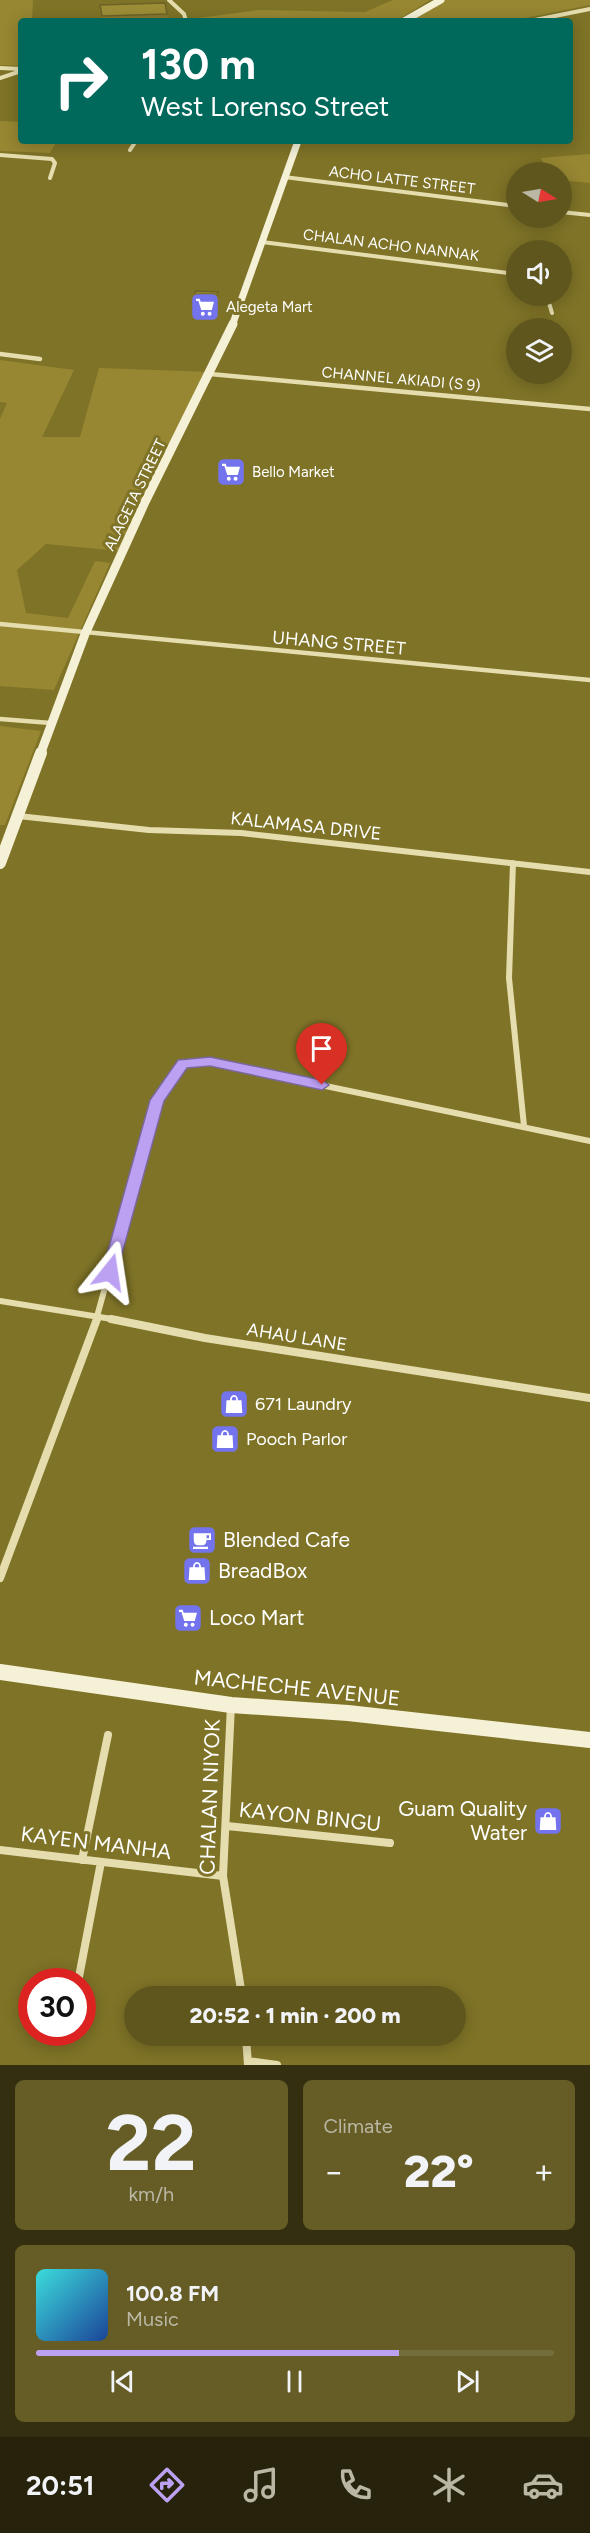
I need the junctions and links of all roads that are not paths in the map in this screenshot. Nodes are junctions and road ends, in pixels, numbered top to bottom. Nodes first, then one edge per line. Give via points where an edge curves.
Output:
1 (169, 0) edge
2 (441, 0) edge
3 (590, 9) edge
4 (185, 18) edge
5 (409, 18) edge
6 (545, 18) edge
7 (0, 68) edge
8 (18, 70) edge
9 (18, 71) edge
10 (0, 78) edge
11 (133, 144) edge
12 (297, 144) edge
13 (130, 150) dead end
14 (0, 155) edge
15 (284, 177) junction
16 (50, 178) dead end
17 (506, 205) edge
18 (572, 213) edge
19 (590, 215) edge
20 (262, 242) junction
21 (506, 273) edge
22 (550, 306) edge
23 (552, 313) dead end
24 (0, 354) edge
25 (40, 359) dead end
26 (210, 374) junction
27 (590, 410) edge
28 (0, 624) edge
29 (85, 634) junction
30 (590, 680) edge
31 (0, 719) edge
32 (51, 723) junction
33 (18, 816) junction
34 (0, 863) edge
35 (513, 863) junction
36 (590, 872) edge
37 (524, 1126) junction
38 (590, 1141) edge
39 (0, 1301) edge
40 (98, 1316) junction
41 (590, 1398) edge
42 (0, 1578) edge
43 (0, 1672) edge
44 (231, 1705) junction
45 (108, 1734) dead end
46 (590, 1740) edge
47 (227, 1826) junction
48 (390, 1843) dead end
49 (0, 1850) edge
50 (82, 1860) junction
51 (101, 1862) junction
52 (223, 1876) junction
53 (81, 1968) edge
54 (240, 1986) edge
55 (247, 2046) edge
56 (248, 2063) edge
57 (277, 2065) edge

1 - 4 street
2 - 5 main road
3 - 6 street
7 - 8 street
9 - 10 street
11 - 13 street
12 - 15 main road, ALAGETA STREET
14 - 16 street via 52,159 55,163
15 - 17 street, ACHO LATTE STREET
15 - 20 main road, ALAGETA STREET
18 - 19 street
20 - 21 street, CHALAN ACHO NANNAK
20 - 26 main road, ALAGETA STREET via 234,322
22 - 23 street
24 - 25 street
26 - 27 street, CHANNEL AKIADI (S 9)
26 - 29 main road, ALAGETA STREET via 145,502
28 - 29 street, UHANG STREET
29 - 30 street, UHANG STREET
29 - 32 main road, ALAGETA STREET
31 - 32 street
32 - 33 main road, ALAGETA STREET
33 - 34 main road, ALAGETA STREET
33 - 35 street, KALAMASA DRIVE via 149,830 241,833
35 - 36 street, KALAMASA DRIVE
35 - 37 street via 509,978
37 - 38 street
37 - 40 street via 210,1062 183,1064 157,1100
39 - 40 street, AHAU LANE
40 - 41 street, AHAU LANE via 205,1338
40 - 42 street
43 - 44 main road, MACHECHE AVENUE
44 - 46 main road, MACHECHE AVENUE via 348,1713
44 - 47 street, CHALAN NIYOK
45 - 50 street
47 - 48 street, KAYON BINGU
47 - 52 street, CHALAN NIYOK
49 - 50 street, KAYEN MANHA
50 - 51 street, KAYEN MANHA
51 - 52 street, KAYEN MANHA
51 - 53 street
52 - 54 street, CHALAN NIYOK
55 - 56 street
56 - 57 street

